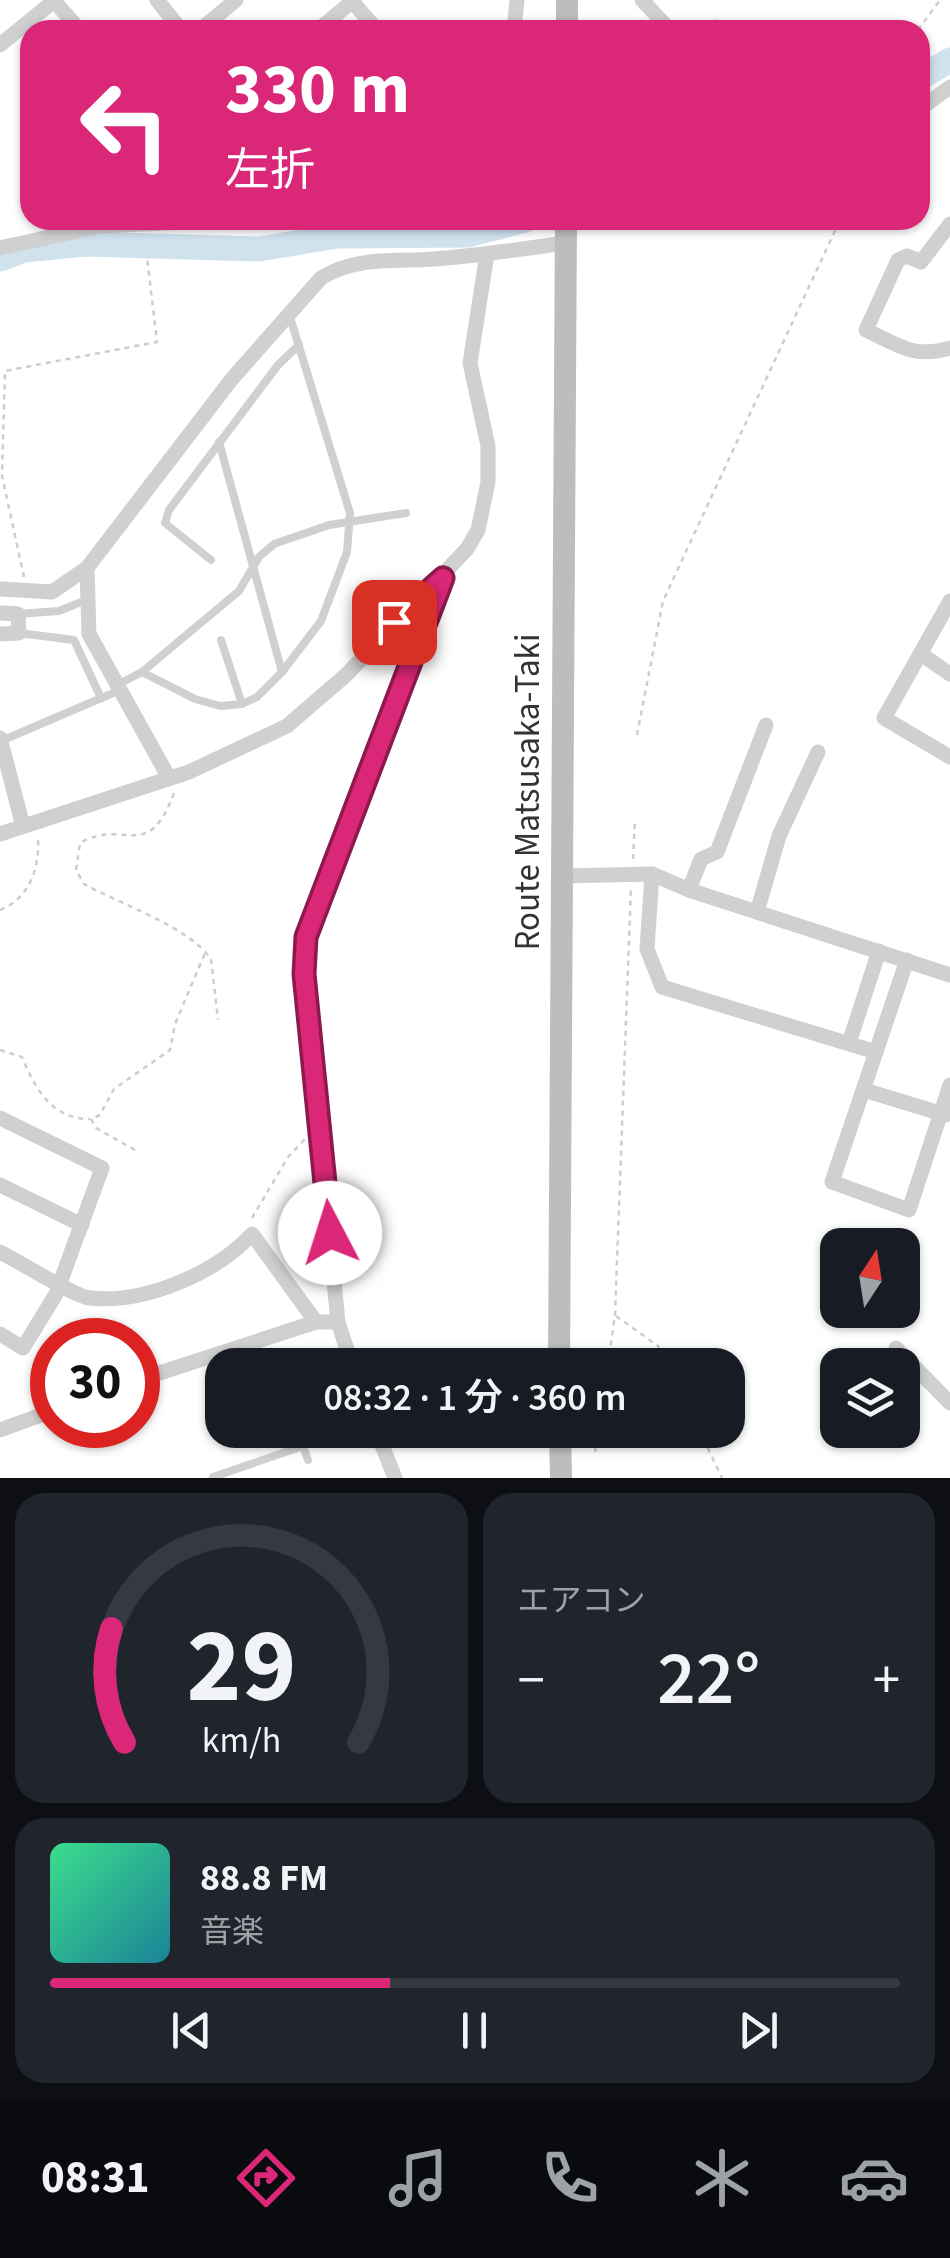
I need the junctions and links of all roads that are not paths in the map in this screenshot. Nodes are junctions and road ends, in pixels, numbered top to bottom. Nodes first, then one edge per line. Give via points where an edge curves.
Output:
1 (53, 0) edge
2 (157, 0) edge
3 (236, 0) edge
4 (352, 0) edge
5 (642, 0) edge
6 (29, 20) edge
7 (71, 20) edge
8 (172, 20) edge
9 (212, 20) edge
10 (329, 20) edge
11 (369, 20) edge
12 (661, 20) edge
13 (20, 28) edge
14 (0, 45) edge
15 (950, 224) edge
16 (82, 230) edge
17 (560, 230) edge
18 (566, 230) edge
19 (0, 248) edge
20 (487, 254) junction
21 (289, 313) junction
22 (299, 345) junction
23 (950, 348) edge
24 (218, 442) junction
25 (406, 513) dead end
26 (350, 521) junction
27 (211, 560) dead end
28 (87, 568) junction
29 (252, 570) junction
30 (443, 578) junction
31 (0, 589) edge
32 (86, 600) junction
33 (950, 601) edge
34 (0, 613) edge
35 (18, 614) junction
36 (19, 633) junction
37 (0, 634) edge
38 (221, 640) dead end
39 (921, 654) junction
40 (142, 672) junction
41 (282, 672) junction
42 (950, 674) edge
43 (118, 687) junction
44 (101, 698) junction
45 (242, 704) junction
46 (766, 725) dead end
47 (0, 739) edge
48 (818, 752) dead end
49 (950, 756) edge
50 (168, 776) junction
51 (30, 824) junction
52 (0, 834) edge
53 (652, 874) junction
54 (562, 876) junction
55 (689, 890) junction
56 (757, 912) junction
57 (879, 951) junction
58 (907, 960) junction
59 (950, 975) edge
60 (849, 1044) junction
61 (876, 1052) junction
62 (950, 1084) edge
63 (864, 1090) junction
64 (945, 1115) edge
65 (0, 1118) edge
66 (0, 1185) edge
67 (82, 1225) junction
68 (0, 1252) edge
69 (61, 1282) junction
70 (316, 1322) junction
71 (338, 1322) junction
72 (0, 1334) edge
73 (346, 1348) edge
74 (559, 1348) edge
75 (920, 1372) edge
76 (160, 1373) edge
77 (950, 1403) edge
78 (30, 1419) edge
79 (0, 1430) edge
80 (383, 1448) edge
81 (561, 1448) edge
82 (308, 1460) dead end
83 (227, 1475) edge
84 (213, 1477) edge
85 (394, 1478) edge
86 (562, 1478) edge

1 - 6 street
1 - 7 street
2 - 8 street
3 - 9 street
4 - 10 street
4 - 11 street
5 - 12 street
13 - 14 street
15 - 23 street via 921,262 898,260 866,330 915,353
16 - 19 street
17 - 20 street
18 - 54 main road, Route Matsusaka-Taki
20 - 21 street via 355,262 321,278
20 - 30 street via 470,363 488,446 488,482 478,530
21 - 22 lane
21 - 28 street
22 - 24 lane
22 - 26 lane
24 - 27 lane via 165,524
24 - 29 lane
25 - 26 lane
26 - 29 lane via 274,544
26 - 41 lane via 347,552 321,621
28 - 31 street via 52,592
28 - 32 street
29 - 40 lane via 239,590
29 - 41 lane
30 - 50 street via 287,726
30 - 71 street via 306,937 304,974
32 - 35 lane via 59,611
32 - 43 street via 89,634
33 - 39 street
34 - 35 street
35 - 36 street
36 - 37 street
36 - 44 lane via 74,640
38 - 45 lane
39 - 42 street
39 - 49 street via 884,718
40 - 43 lane
40 - 45 lane via 195,700
41 - 45 lane
43 - 44 lane
43 - 50 street
44 - 47 lane
46 - 55 street via 717,852 701,859
47 - 51 street
48 - 56 street via 779,836
50 - 51 street
51 - 52 street
53 - 54 street
53 - 55 street
53 - 60 street via 648,949 662,987
54 - 74 main road, Route Matsusaka-Taki
55 - 56 street
56 - 57 street
57 - 58 street
57 - 60 street
58 - 59 street
58 - 61 street
60 - 61 street
61 - 63 street
62 - 64 street
63 - 64 street
63 - 64 street via 832,1182 909,1210
65 - 67 street via 102,1168
66 - 67 street
67 - 69 street
68 - 69 street
69 - 70 street via 90,1298 165,1290 236,1252 252,1234
69 - 72 street via 23,1348
70 - 71 street
70 - 76 street
71 - 73 street
75 - 77 street
78 - 79 street
80 - 85 street
81 - 86 main road
82 - 83 lane via 304,1446
83 - 84 lane

